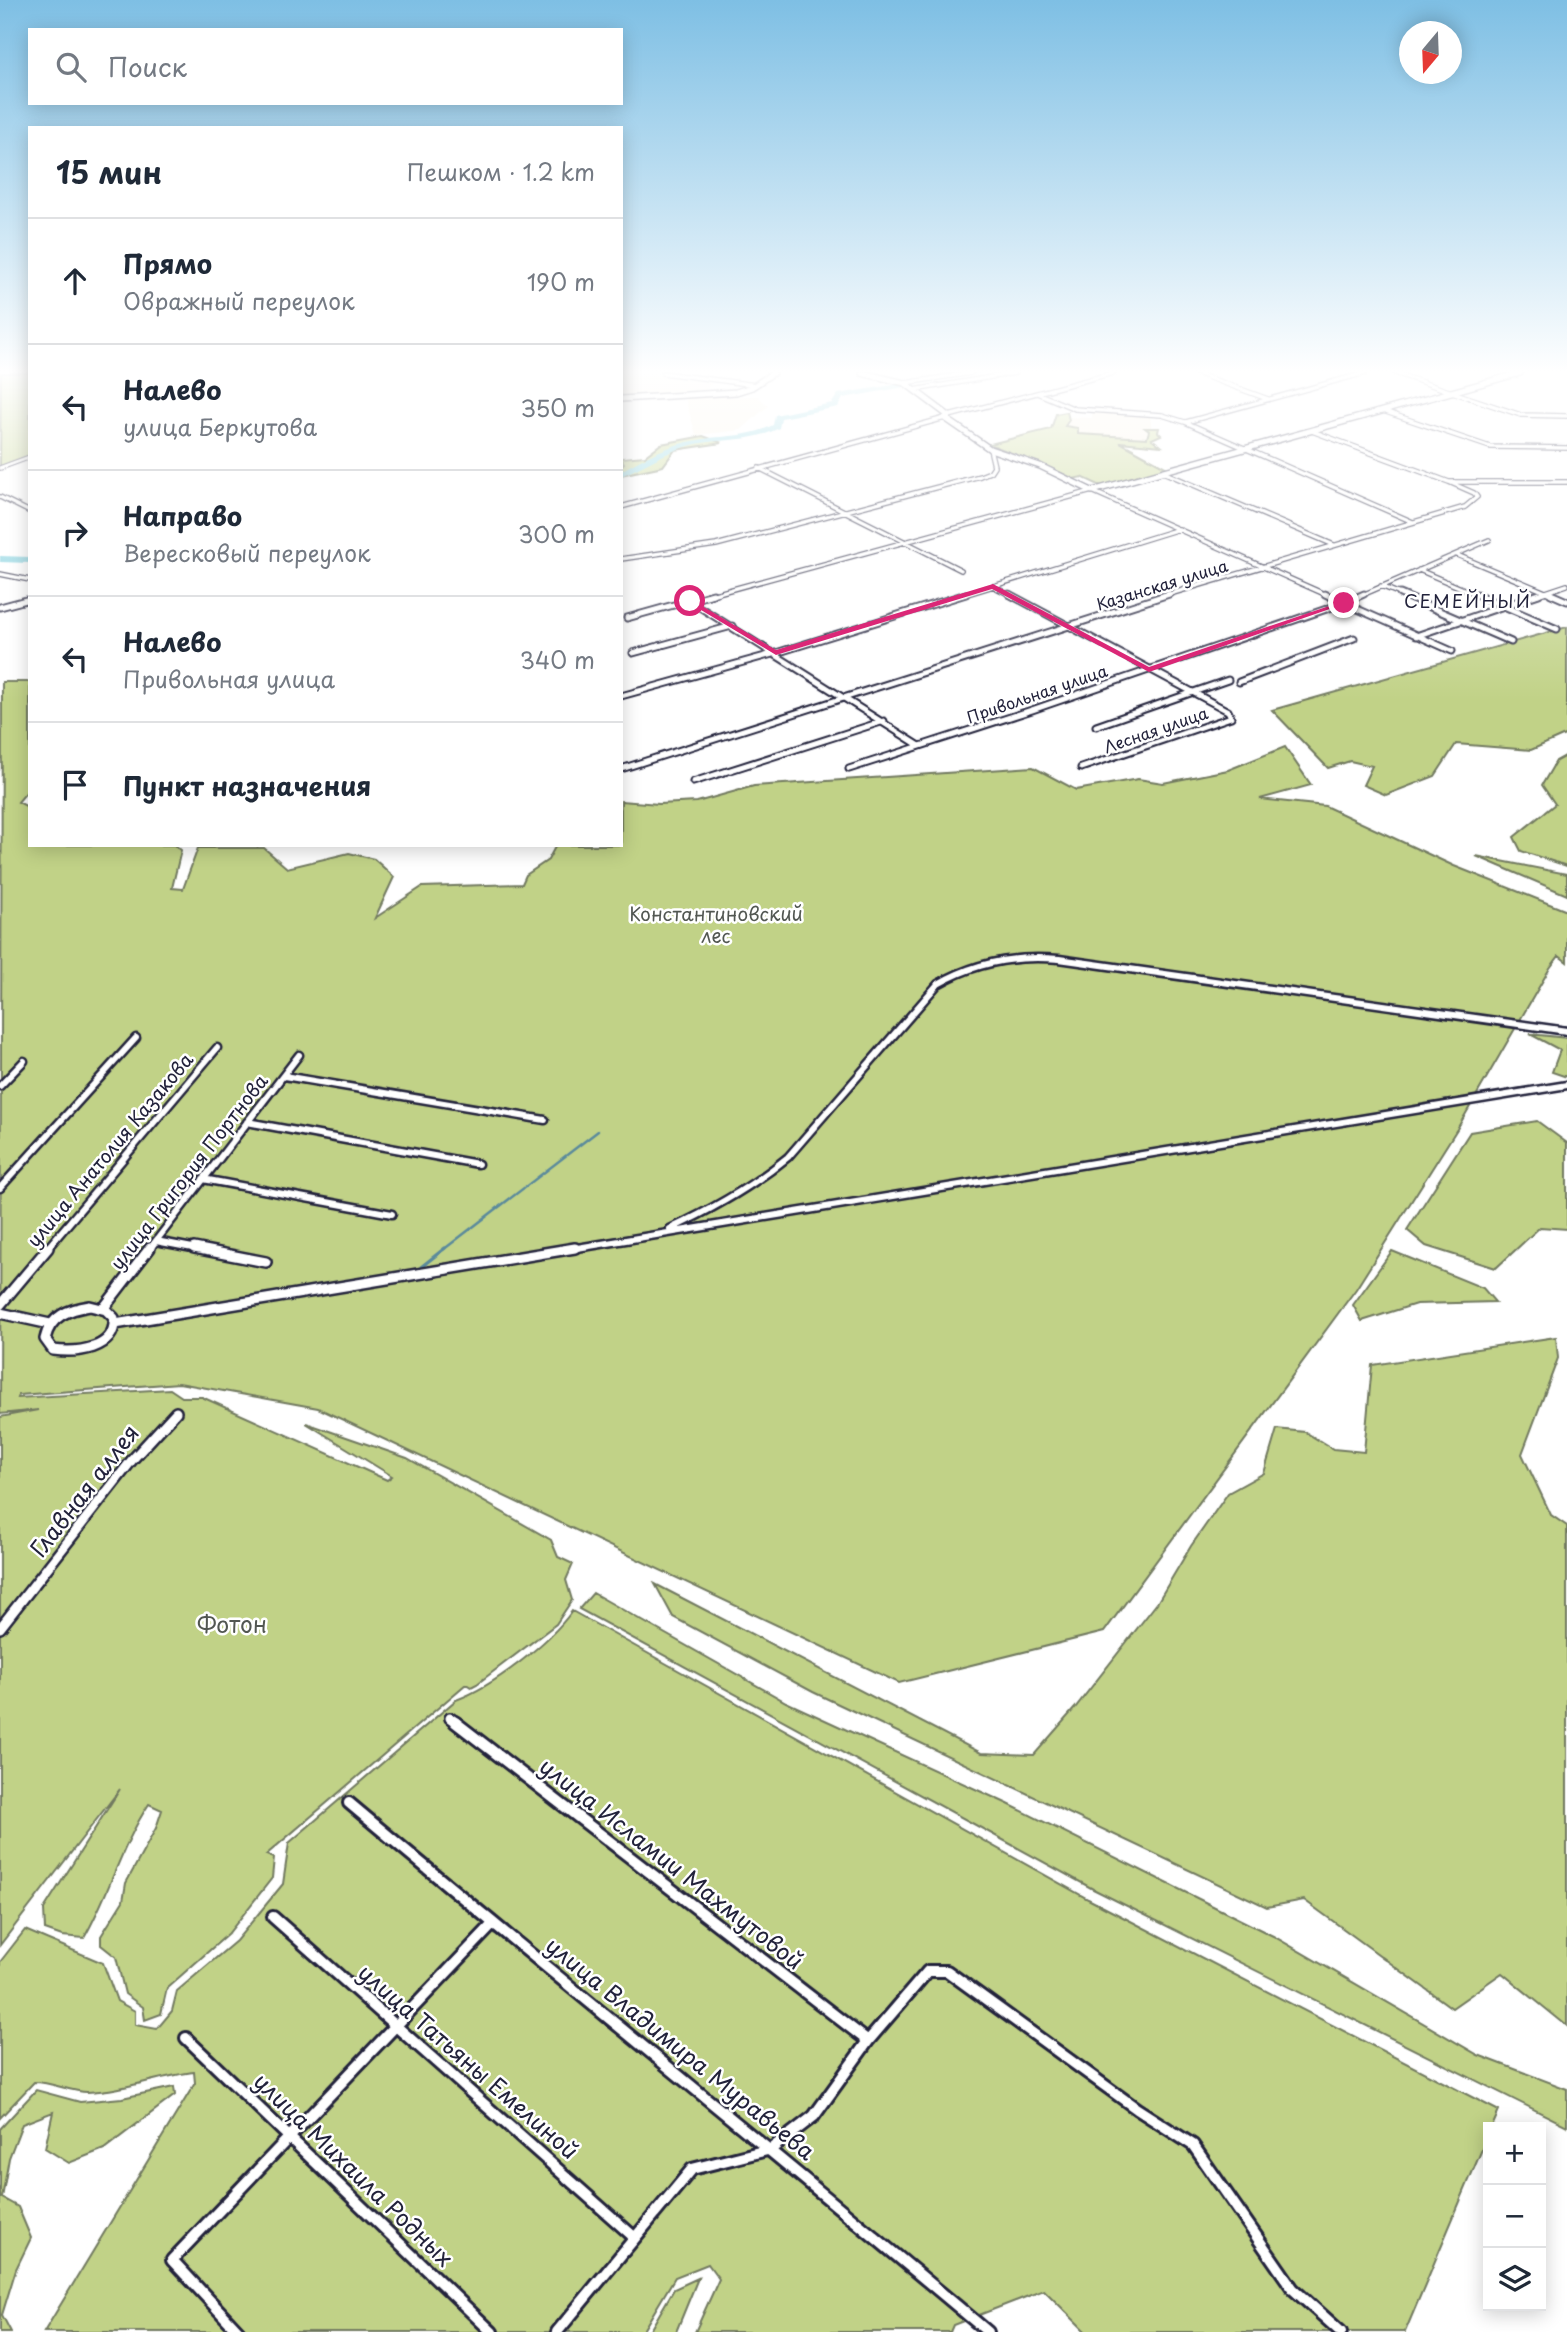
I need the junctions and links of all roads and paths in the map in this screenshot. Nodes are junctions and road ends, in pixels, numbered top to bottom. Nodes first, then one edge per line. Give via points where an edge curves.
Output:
1 (710, 482) edge
2 (787, 482) edge
3 (955, 482) edge
4 (1073, 482) edge
5 (1126, 482) edge
6 (1186, 482) edge
7 (1322, 482) edge
8 (1449, 482) joint
9 (1567, 482) edge
10 (1092, 491) junction
11 (0, 497) edge
12 (623, 506) edge
13 (28, 511) edge
14 (848, 512) junction
15 (1414, 522) junction
16 (1179, 529) junction
17 (1489, 540) dead end
18 (906, 542) junction
19 (1335, 546) junction
20 (1457, 555) junction
21 (623, 559) edge
22 (1263, 567) junction
23 (1419, 569) junction
24 (961, 570) dead end
25 (0, 574) edge
26 (28, 580) edge
27 (1567, 585) edge
28 (993, 586) junction
29 (1381, 586) junction
30 (1547, 593) junction
31 (28, 600) edge
32 (690, 601) junction
33 (1567, 601) edge
34 (1344, 603) junction
35 (0, 607) edge
36 (1504, 607) junction
37 (627, 618) dead end
38 (1462, 622) junction
39 (732, 626) junction
40 (1069, 626) junction
41 (1557, 629) dead end
42 (1416, 636) junction
43 (1354, 638) dead end
44 (1511, 642) dead end
45 (1452, 652) dead end
46 (633, 653) dead end
47 (776, 653) junction
48 (1149, 670) junction
49 (1228, 680) dead end
50 (1238, 682) dead end
51 (1192, 692) junction
52 (623, 695) edge
53 (845, 698) junction
54 (884, 721) junction
55 (1096, 726) dead end
56 (920, 746) junction
57 (623, 768) edge
58 (1081, 768) dead end
59 (849, 769) dead end
60 (693, 782) dead end
61 (1567, 1031) edge
62 (136, 1038) dead end
63 (217, 1048) dead end
64 (299, 1055) dead end
65 (24, 1061) dead end
66 (284, 1076) junction
67 (1567, 1085) edge
68 (0, 1086) edge
69 (545, 1120) dead end
70 (247, 1122) junction
71 (478, 1164) dead end
72 (203, 1179) junction
73 (0, 1188) edge
74 (392, 1214) dead end
75 (660, 1234) junction
76 (156, 1241) junction
77 (266, 1262) dead end
78 (0, 1305) edge
79 (103, 1308) junction
80 (0, 1313) edge
81 (50, 1324) junction
82 (115, 1324) junction
83 (176, 1412) dead end
84 (0, 1628) edge
85 (450, 1718) dead end
86 (349, 1803) dead end
87 (273, 1917) dead end
88 (493, 1924) junction
89 (396, 2026) junction
90 (186, 2038) dead end
91 (868, 2041) junction
92 (289, 2137) junction
93 (771, 2149) junction
94 (634, 2237) junction
95 (986, 2330) edge
96 (239, 2332) edge
97 (492, 2332) edge
98 (557, 2332) edge
99 (1341, 2332) edge

1 - 12 street
2 - 14 street
3 - 14 street
4 - 10 street
5 - 10 street
6 - 19 street
7 - 15 street
8 - 9 street
8 - 15 street, Казанская улица via 1474,493 1474,502
10 - 16 street
10 - 18 street
11 - 13 street
14 - 18 street
14 - 21 street via 716,545
15 - 19 street, Казанская улица
16 - 22 street
16 - 28 street
17 - 20 street, Привольная улица
18 - 24 street
18 - 32 street
19 - 22 street, Казанская улица
20 - 23 street, Привольная улица
20 - 30 street
22 - 34 street
22 - 40 street, Казанская улица
23 - 29 street, Привольная улица
23 - 36 street
25 - 26 street
27 - 30 street
28 - 40 street
28 - 47 street
29 - 34 street, Привольная улица
29 - 38 street
30 - 33 street
30 - 36 street
31 - 35 street
32 - 37 street
32 - 39 street
34 - 42 street
34 - 48 street, Привольная улица
36 - 38 street
36 - 41 street
38 - 42 street
38 - 44 street
39 - 46 street
39 - 47 street
40 - 48 street
40 - 53 street, Казанская улица
42 - 45 street
43 - 50 street
47 - 52 street
47 - 53 street
48 - 51 street
48 - 56 street, Привольная улица
49 - 51 street, Лесная улица
51 - 55 street, Лесная улица
51 - 58 street, Лесная улица via 1231,717
53 - 54 street
53 - 57 street, Казанская улица
54 - 56 street
54 - 60 street
56 - 59 street, Привольная улица
61 - 75 street via 1059,958 1000,959 938,984 788,1157 761,1181
62 - 73 street
63 - 78 street, улица Анатолия Казакова
64 - 66 street, улица Григория Портнова
65 - 68 street
66 - 69 street
66 - 70 street, улица Григория Портнова
67 - 75 street
70 - 71 street
70 - 72 street, улица Григория Портнова
72 - 74 street
72 - 76 street, улица Григория Портнова
75 - 82 street
76 - 77 street
76 - 79 street, улица Григория Портнова
79 - 81 street via 79,1307
79 - 82 street
80 - 81 street
81 - 82 street via 48,1346 72,1354 102,1344
83 - 84 street, Главная аллея via 132,1460
85 - 91 street, улица Исламии Махмутовой
86 - 88 street, улица Владимира Муравьева
87 - 89 street, улица Татьяны Емелиной
88 - 89 street
88 - 93 street, улица Владимира Муравьева
89 - 92 street
89 - 94 street, улица Татьяны Емелиной
90 - 92 street, улица Михаила Родных
91 - 93 street via 814,2116
91 - 99 street via 928,1971 947,1971 1192,2145 1293,2290
92 - 96 street via 172,2260
92 - 97 street, улица Михаила Родных
93 - 94 street via 692,2169
93 - 95 street, улица Владимира Муравьева
94 - 98 street

